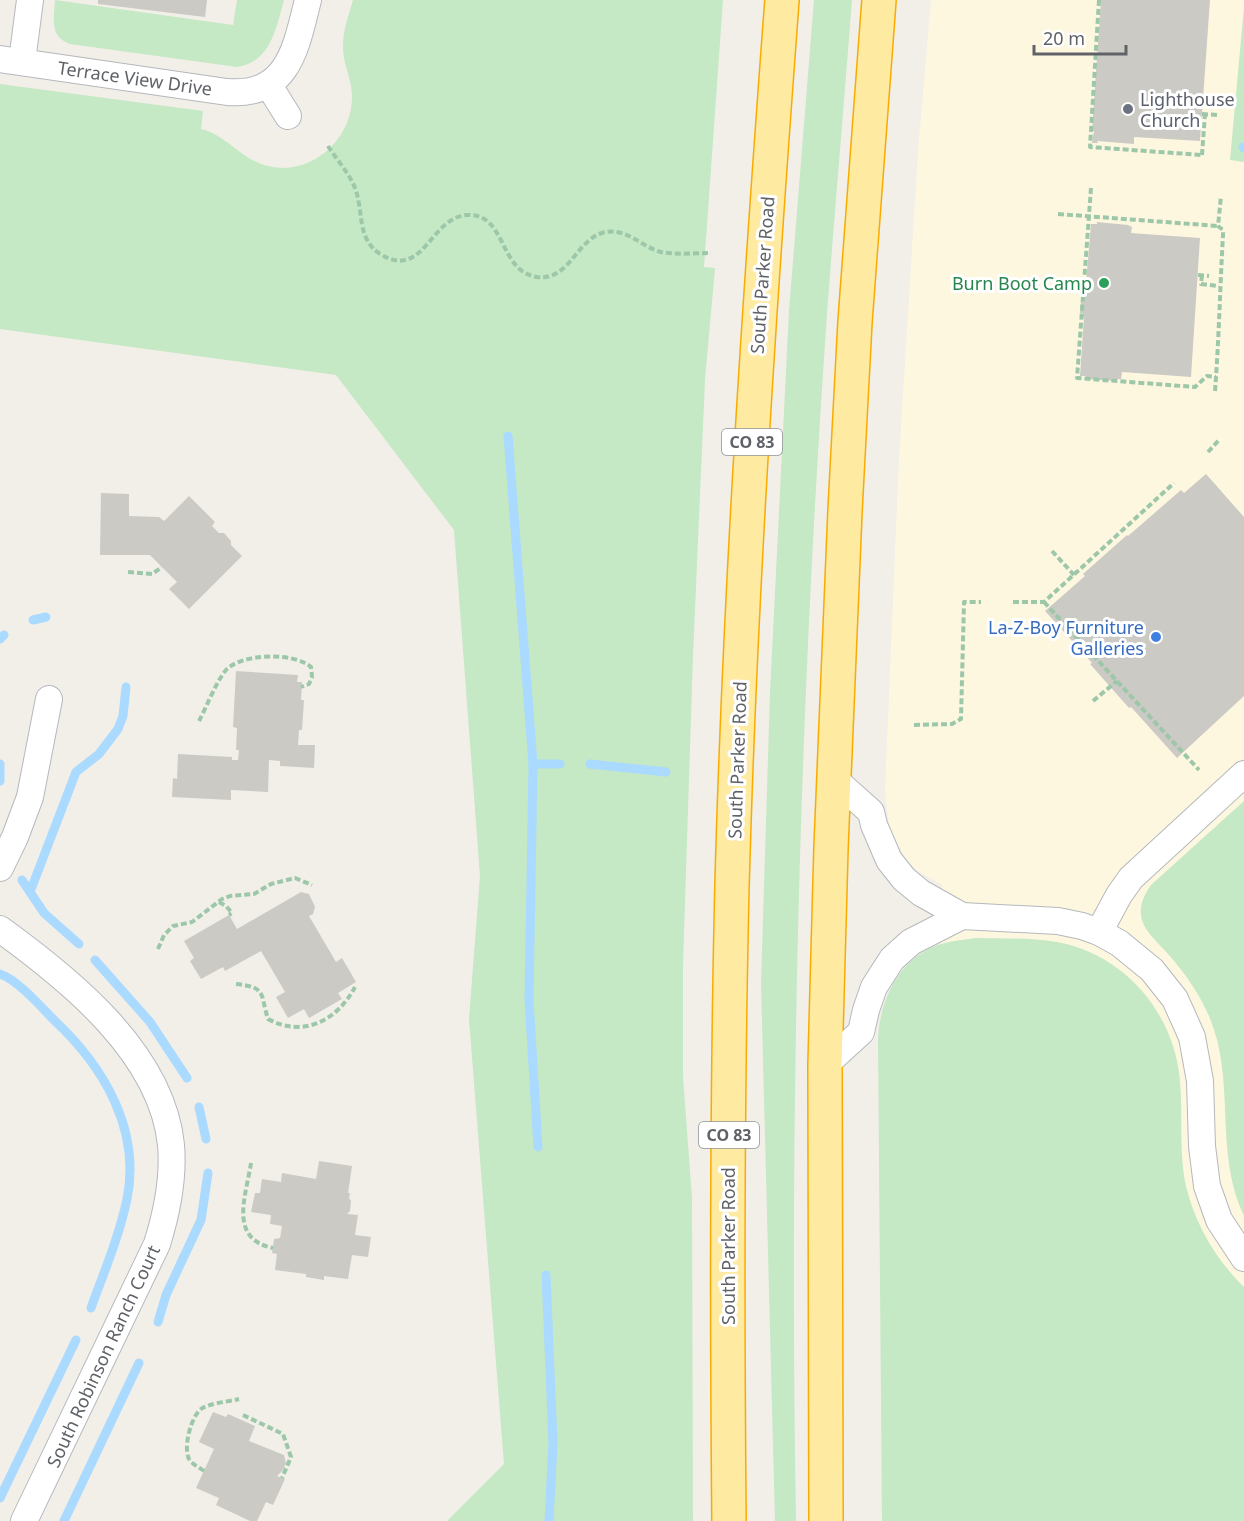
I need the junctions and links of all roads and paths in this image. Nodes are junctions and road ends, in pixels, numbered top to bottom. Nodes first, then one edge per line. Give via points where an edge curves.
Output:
1 (30, 0) edge
2 (308, 0) edge
3 (782, 0) edge
4 (879, 0) edge
5 (1099, 0) edge
6 (11, 60) edge
7 (268, 84) junction
8 (1217, 115) dead end
9 (288, 116) dead end
10 (328, 146) dead end
11 (1090, 188) dead end
12 (1221, 196) dead end
13 (1058, 214) dead end
14 (1089, 216) junction
15 (1218, 226) junction
16 (711, 253) dead end
17 (1209, 276) dead end
18 (1219, 286) dead end
19 (1216, 377) junction
20 (1215, 391) dead end
21 (1220, 441) dead end
22 (1208, 452) dead end
23 (1174, 483) dead end
24 (1052, 551) dead end
25 (162, 567) dead end
26 (128, 572) dead end
27 (1074, 574) junction
28 (981, 602) dead end
29 (1013, 602) dead end
30 (1044, 602) junction
31 (1117, 681) junction
32 (301, 687) dead end
33 (49, 699) dead end
34 (1094, 701) dead end
35 (199, 721) dead end
36 (914, 725) dead end
37 (1199, 770) dead end
38 (1244, 774) edge
39 (834, 778) junction
40 (0, 868) edge
41 (312, 885) dead end
42 (219, 902) junction
43 (229, 915) dead end
44 (962, 916) junction
45 (0, 929) edge
46 (1099, 932) junction
47 (158, 949) dead end
48 (236, 984) dead end
49 (355, 987) dead end
50 (825, 1065) junction
51 (251, 1163) dead end
52 (273, 1248) dead end
53 (1244, 1258) edge
54 (239, 1399) dead end
55 (243, 1415) dead end
56 (204, 1471) dead end
57 (282, 1478) dead end
58 (24, 1521) edge
59 (729, 1521) edge
60 (826, 1521) edge

1 - 6 street
2 - 7 street via 290,62
3 - 59 highway, South Parker Road / CO 83 via 758,335 733,849 728,1172
4 - 39 highway via 855,322
5 - 8 path via 1090,147 1202,155 1203,114
6 - 7 street, Terrace View Drive via 227,92 253,91
7 - 9 street
10 - 16 path via 352,183 367,241 390,258 419,255 445,224 467,215 487,221 515,267 538,277 558,273 586,243 606,232 627,235 663,252
11 - 14 path
12 - 15 path
13 - 14 path
14 - 15 path
14 - 19 path via 1077,378 1195,387 1207,376
15 - 19 path via 1223,235
17 - 18 path via 1200,275 1201,284
19 - 20 path
21 - 22 path
23 - 27 path
24 - 27 path
25 - 26 path via 152,574
27 - 30 path
28 - 36 path via 964,602 961,719 952,724
29 - 30 path
30 - 31 path
31 - 34 path
31 - 37 path
32 - 35 path via 309,684 312,677 311,667 299,660 278,656 241,661 225,672
33 - 40 street via 30,797
38 - 46 street via 1131,878
39 - 44 street via 871,812 882,847 904,879
39 - 50 highway
41 - 42 path via 295,878
42 - 43 path via 232,913
42 - 47 path via 192,922 173,927
44 - 46 street via 1058,921
44 - 50 street via 911,942 892,959 874,987 861,1032
45 - 58 street, South Robinson Ranch Court via 57,973 116,1031 151,1083 171,1145 169,1195 157,1244
46 - 53 street via 1128,948 1152,970 1184,1018 1198,1069 1203,1158 1210,1198 1224,1229
48 - 49 path via 251,985 260,991 268,1019 295,1028 320,1023 340,1007
50 - 60 highway
51 - 52 path via 244,1226 255,1242
54 - 56 path via 202,1408 194,1420 187,1438 188,1456
55 - 57 path via 283,1434 291,1457

